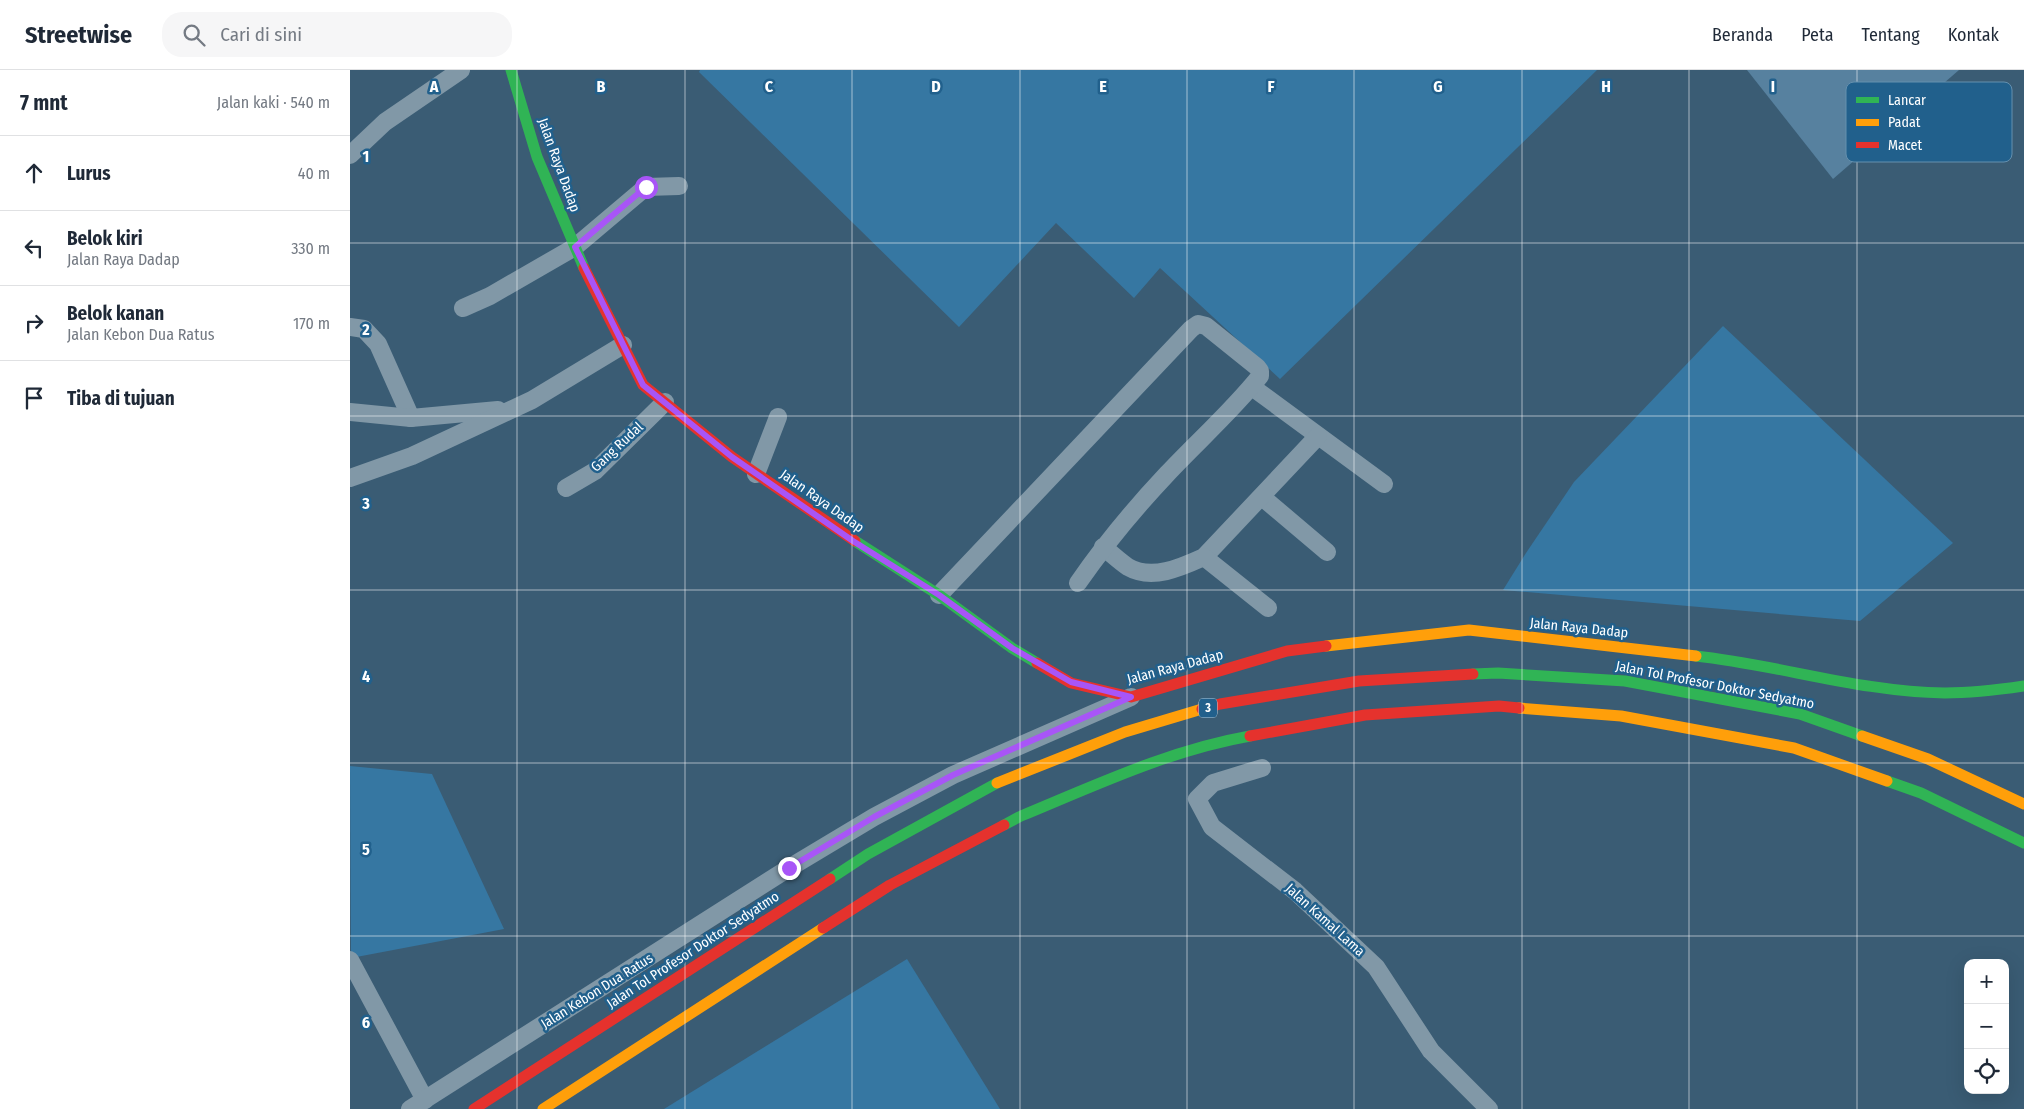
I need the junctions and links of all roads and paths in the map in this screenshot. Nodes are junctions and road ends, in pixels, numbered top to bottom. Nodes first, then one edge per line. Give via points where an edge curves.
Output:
1 (461, 70) edge
2 (511, 70) edge
3 (350, 155) edge
4 (679, 186) dead end
5 (575, 247) junction
6 (463, 308) dead end
7 (350, 327) edge
8 (623, 345) junction
9 (1252, 387) junction
10 (665, 402) junction
11 (511, 409) junction
12 (350, 412) edge
13 (778, 417) dead end
14 (411, 418) junction
15 (1318, 436) junction
16 (756, 474) junction
17 (350, 478) edge
18 (1384, 484) dead end
19 (566, 488) dead end
20 (1262, 497) junction
21 (1103, 547) junction
22 (1327, 552) dead end
23 (1204, 557) junction
24 (1078, 583) dead end
25 (939, 595) junction
26 (1268, 608) dead end
27 (2024, 686) edge
28 (1131, 697) junction
29 (1262, 768) dead end
30 (2024, 804) edge
31 (2024, 843) edge
32 (350, 960) edge
33 (418, 1104) edge
34 (474, 1109) edge
35 (543, 1109) edge
36 (1489, 1109) edge

1 - 3 street via 385,122
2 - 5 main road, Jalan Raya Dadap via 537,157
4 - 5 street via 646,187
5 - 6 street
5 - 8 main road, Jalan Raya Dadap
7 - 14 street via 364,329 378,344
8 - 10 main road, Jalan Raya Dadap via 643,385
8 - 11 street via 532,400
9 - 15 street
9 - 21 street via 1167,474
9 - 25 street via 1260,376 1257,367 1206,326 1198,324
10 - 16 main road, Jalan Raya Dadap
10 - 19 street, Gang Rudal via 595,471
11 - 14 street
11 - 17 street via 412,456
12 - 14 street
13 - 16 street
15 - 18 street
15 - 20 street
16 - 25 main road, Jalan Raya Dadap
20 - 22 street
20 - 23 street
21 - 23 street via 1129,567 1142,571 1163,572
21 - 24 street
23 - 26 street
25 - 28 main road, Jalan Raya Dadap via 1012,648 1071,682
27 - 28 main road, Jalan Raya Dadap via 1951,693 1874,687 1714,658 1469,630 1287,651
28 - 33 street, Jalan Kebon Dua Ratus via 953,775 874,817
29 - 36 street, Jalan Kamal Lama via 1213,783 1197,799 1212,827 1295,891 1376,967 1431,1050
30 - 34 main road, Jalan Tol Profesor Doktor Sedyatmo / 3 via 1928,759 1800,714 1625,680 1498,673 1358,680 1220,704 1125,732 995,784 868,854
31 - 35 main road via 1920,794 1794,748 1621,716 1499,706 1356,716 1224,741 1145,765 1021,816 890,885
32 - 33 street

